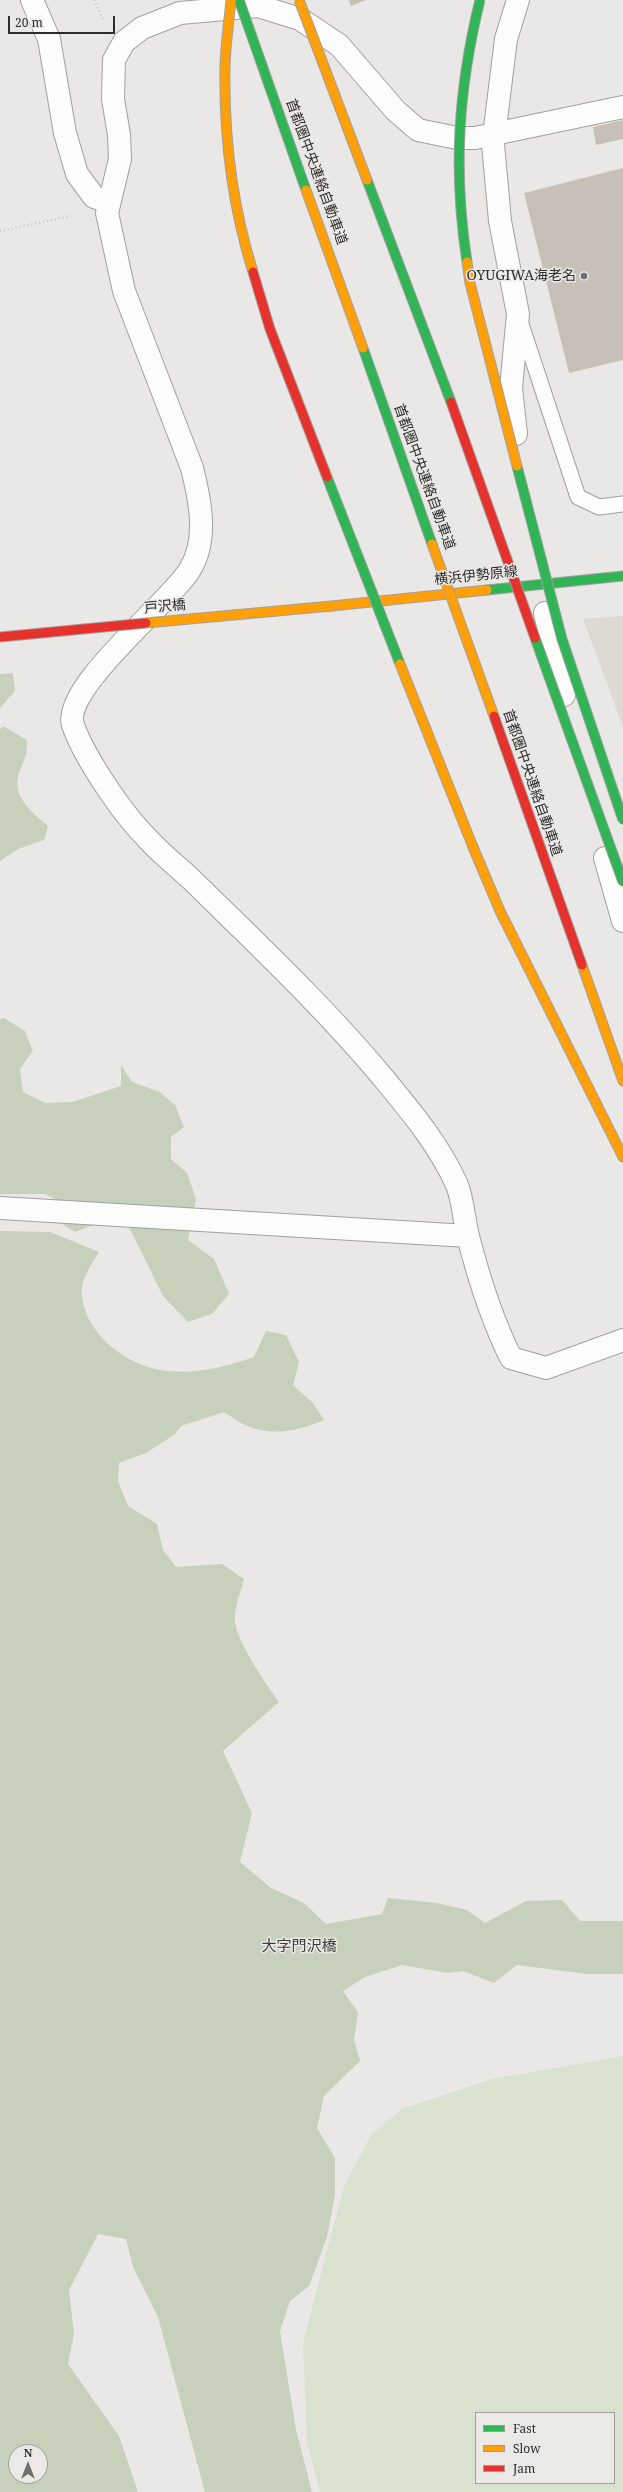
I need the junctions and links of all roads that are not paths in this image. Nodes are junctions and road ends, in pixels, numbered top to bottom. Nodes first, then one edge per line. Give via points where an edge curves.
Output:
1 (32, 0) edge
2 (231, 0) edge
3 (239, 0) edge
4 (480, 0) edge
5 (518, 0) edge
6 (300, 10) edge
7 (623, 107) edge
8 (494, 132) junction
9 (108, 207) junction
10 (518, 314) junction
11 (623, 504) edge
12 (623, 576) edge
13 (539, 584) junction
14 (332, 606) joint
15 (0, 637) edge
16 (623, 820) edge
17 (623, 882) edge
18 (623, 921) edge
19 (623, 1081) edge
20 (623, 1157) edge
21 (0, 1208) edge
22 (468, 1236) junction
23 (623, 1340) edge

1 - 9 street via 49,40 65,133 77,174 94,197
2 - 20 main road, bridge via 226,32 223,93 227,154 237,215 268,324 500,911
3 - 19 main road, 首都圏中央連絡自動車道, bridge
4 - 16 main road, bridge via 468,41 458,115 456,170 460,224 470,284 562,639
5 - 8 street via 506,39
6 - 8 street via 340,45 396,111 418,130 457,138 475,138
6 - 9 street via 258,6 180,13 142,28 124,42 114,60 113,99 120,158
6 - 17 main road, bridge via 448,395
7 - 8 street
8 - 10 street via 500,221
9 - 22 street via 124,291 192,468 198,495 201,533 190,571 98,670 77,698 72,722 89,760 133,823 296,983 407,1106 437,1150 457,1186
10 - 11 lane via 578,497 599,507
10 - 13 street via 511,388 529,538
12 - 13 main road, 横浜伊勢原線
13 - 14 main road, 横浜伊勢原線
13 - 18 street via 589,805
14 - 15 main road, 戸沢橋, bridge
21 - 22 street
22 - 23 street via 482,1294 511,1358 546,1368

